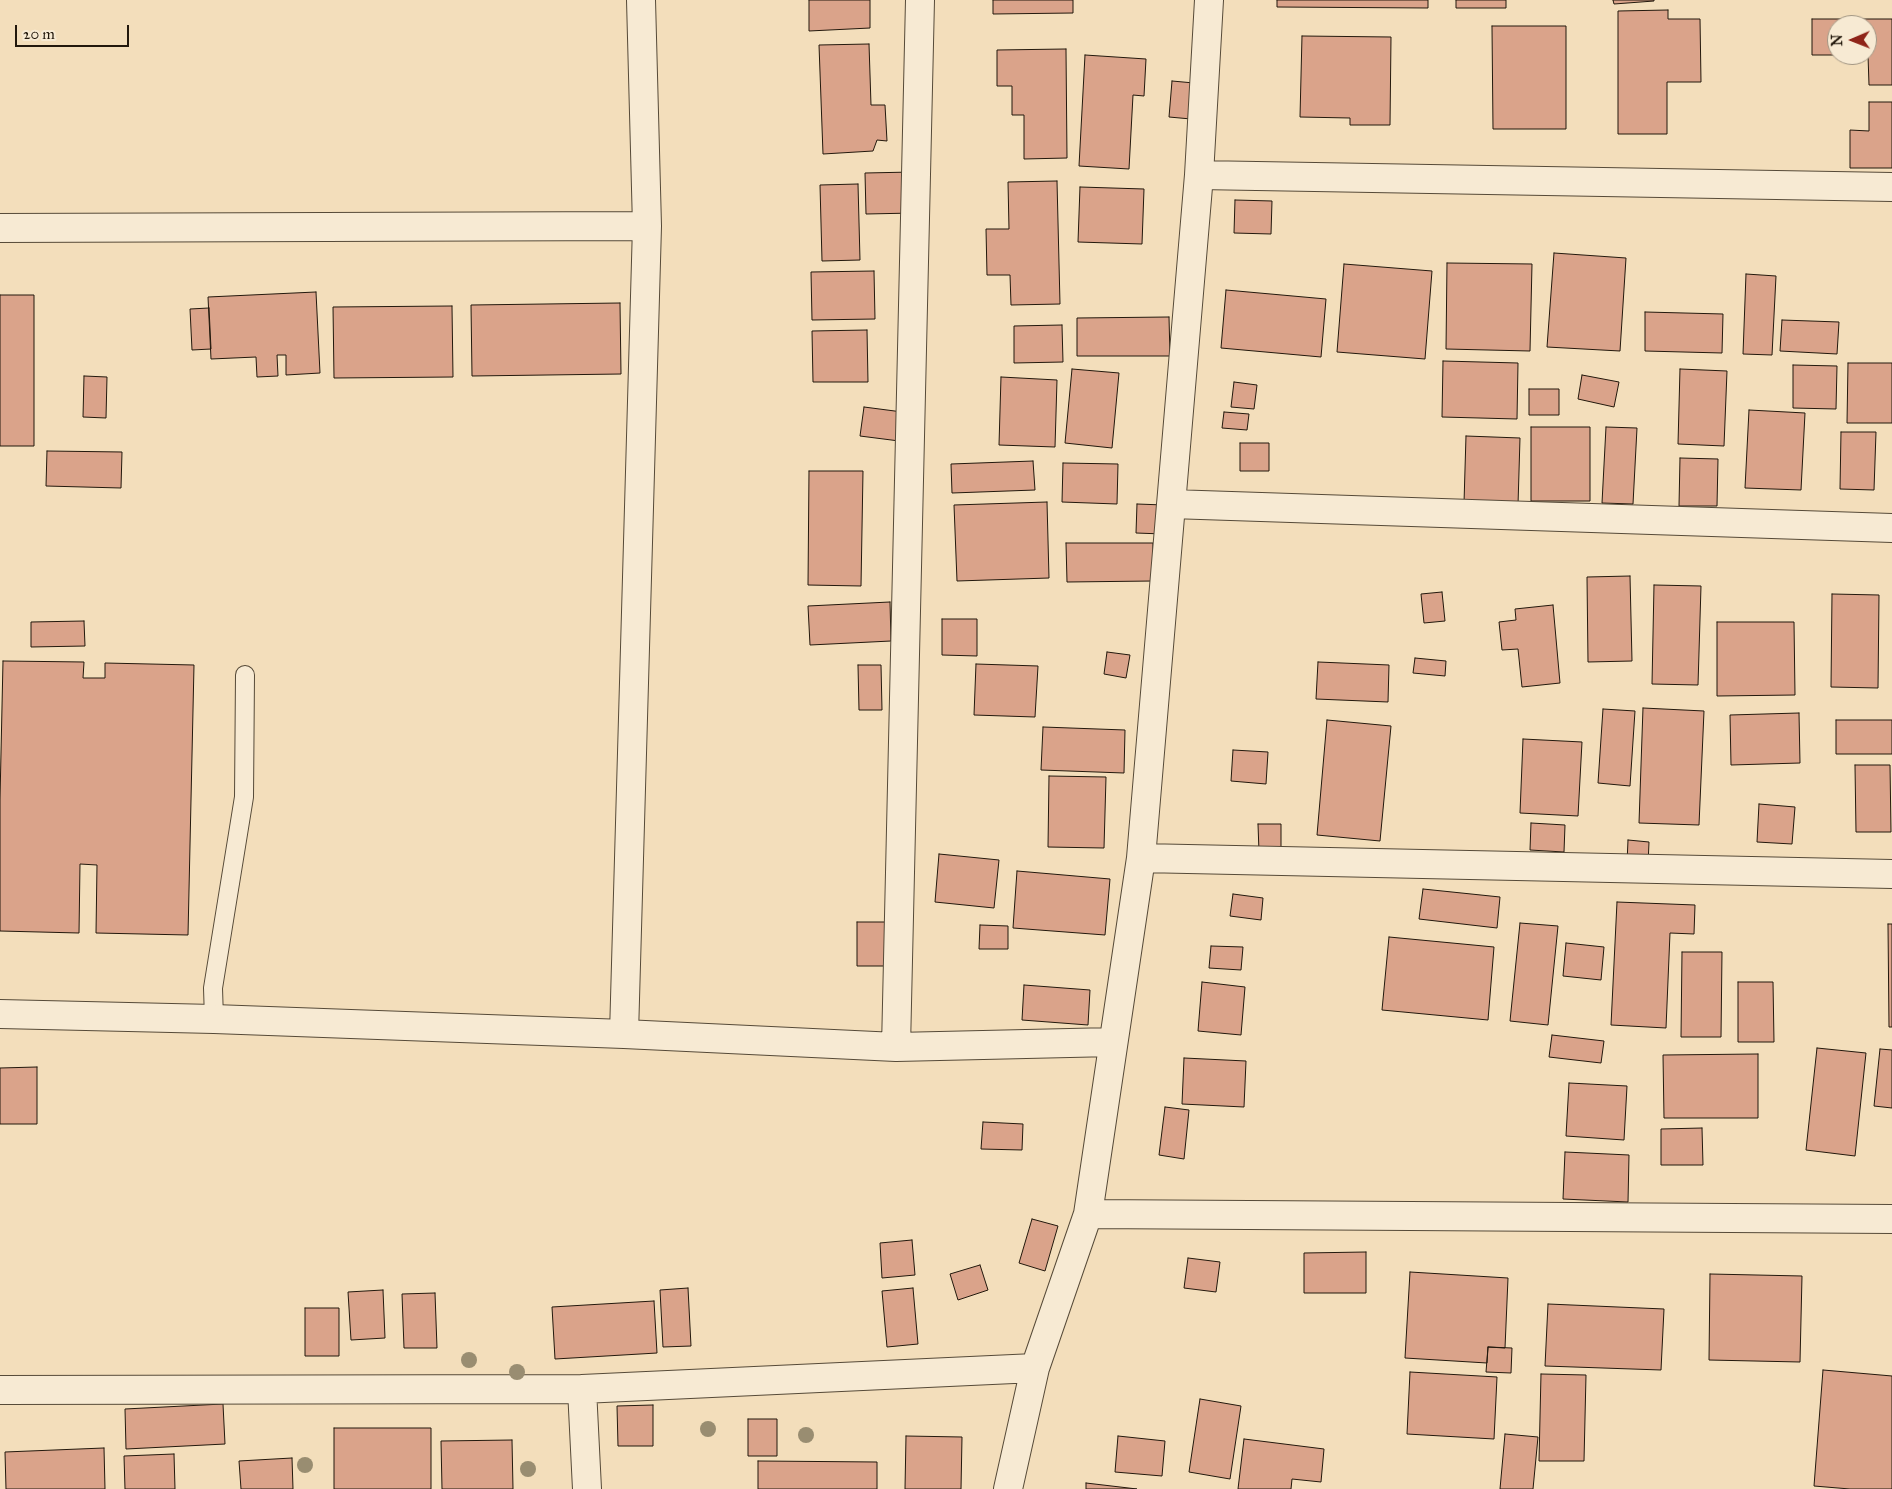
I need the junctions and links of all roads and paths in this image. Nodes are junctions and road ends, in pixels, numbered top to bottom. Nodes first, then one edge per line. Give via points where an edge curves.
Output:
1 (641, 0) edge
2 (920, 0) edge
3 (1210, 0) edge
4 (1199, 175) junction
5 (1892, 187) edge
6 (647, 226) junction
7 (0, 228) edge
8 (1171, 504) junction
9 (1892, 528) edge
10 (245, 675) dead end
11 (1141, 858) junction
12 (1892, 874) edge
13 (0, 1014) edge
14 (214, 1019) junction
15 (624, 1034) junction
16 (1113, 1042) junction
17 (896, 1047) junction
18 (1088, 1214) junction
19 (1892, 1219) edge
20 (1035, 1368) junction
21 (582, 1389) junction
22 (0, 1390) edge
23 (586, 1489) edge
24 (1008, 1489) edge

1 - 6 street
2 - 17 street
3 - 4 street
4 - 5 street
4 - 8 street
6 - 7 street
6 - 15 street
8 - 9 street
8 - 11 street
10 - 14 lane via 244,797 213,988
11 - 12 street
11 - 16 street
13 - 14 street
14 - 15 street
15 - 17 street
16 - 17 street
16 - 18 street
18 - 19 street
18 - 20 street
20 - 21 street
20 - 24 street
21 - 22 street
21 - 23 street

